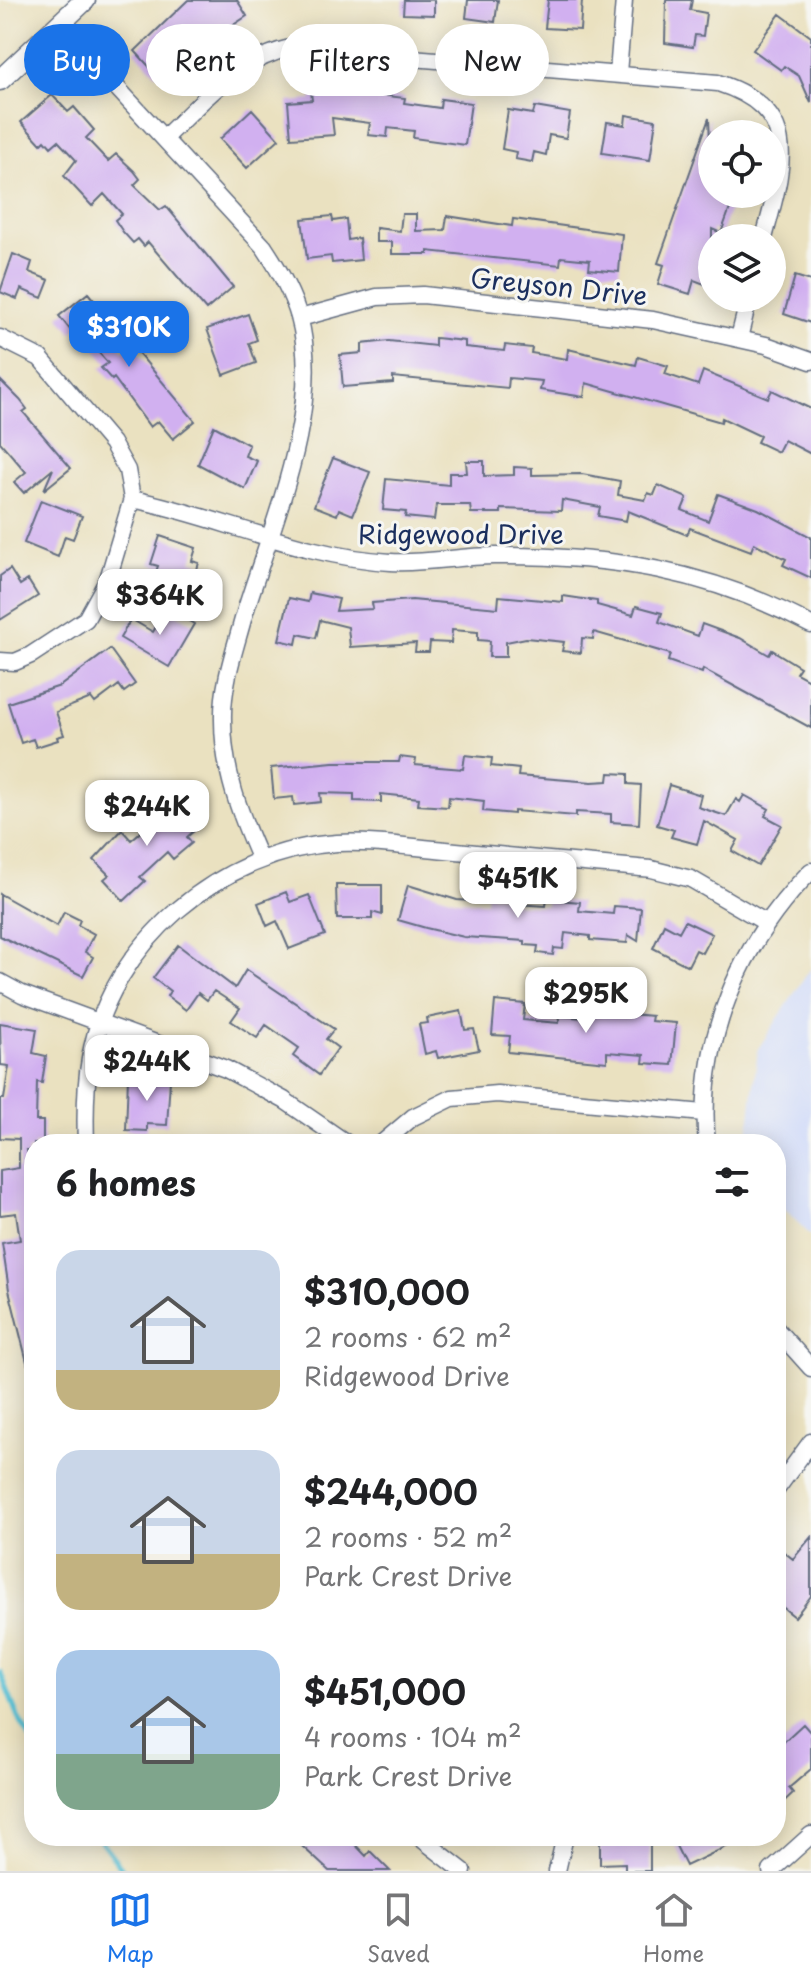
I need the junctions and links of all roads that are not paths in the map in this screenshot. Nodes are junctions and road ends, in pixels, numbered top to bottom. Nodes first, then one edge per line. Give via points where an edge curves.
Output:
1 (85, 0) edge
2 (624, 0) edge
3 (60, 24) edge
4 (24, 58) edge
5 (618, 73) junction
6 (0, 80) edge
7 (126, 96) edge
8 (165, 137) junction
9 (768, 224) edge
10 (746, 312) edge
11 (300, 318) junction
12 (0, 338) edge
13 (739, 338) junction
14 (811, 361) edge
15 (132, 499) junction
16 (267, 538) junction
17 (811, 625) edge
18 (0, 661) edge
19 (260, 860) junction
20 (811, 871) edge
21 (765, 922) junction
22 (0, 982) edge
23 (100, 1023) junction
24 (704, 1113) junction
25 (86, 1134) edge
26 (333, 1134) edge
27 (393, 1134) edge
28 (706, 1134) edge
29 (786, 1340) edge
30 (811, 1368) edge
31 (811, 1442) edge
32 (786, 1476) edge
33 (811, 1835) edge
34 (431, 1846) edge
35 (563, 1846) edge
36 (463, 1871) edge
37 (557, 1871) edge
38 (771, 1871) edge

1 - 3 street
2 - 5 street
4 - 6 street
5 - 8 street via 290,48 241,68
5 - 9 street via 718,83 743,91 765,109 780,134 784,161
7 - 8 street
8 - 11 street via 264,247
10 - 13 street
11 - 13 street, Greyson Drive via 377,297 423,295 653,320
11 - 16 street via 304,397 296,444
12 - 15 street via 40,358 112,443 127,470
13 - 14 street, Greyson Drive
15 - 16 street, Ridgewood Drive
15 - 18 street via 108,579 86,619 31,655
16 - 17 street, Ridgewood Drive via 333,555 393,562 586,558 679,571 766,601
16 - 19 street via 228,673 223,719 229,784
19 - 21 street via 311,846 359,843 651,869 691,879
19 - 23 street via 193,897 164,923 137,952
20 - 21 street
21 - 24 street via 735,978 716,1035
22 - 23 street
23 - 25 street via 90,1058
23 - 26 street via 226,1069
24 - 27 street via 497,1094 452,1098 413,1117
24 - 28 street
29 - 30 street
31 - 32 street
33 - 38 street
34 - 36 street
35 - 37 street

